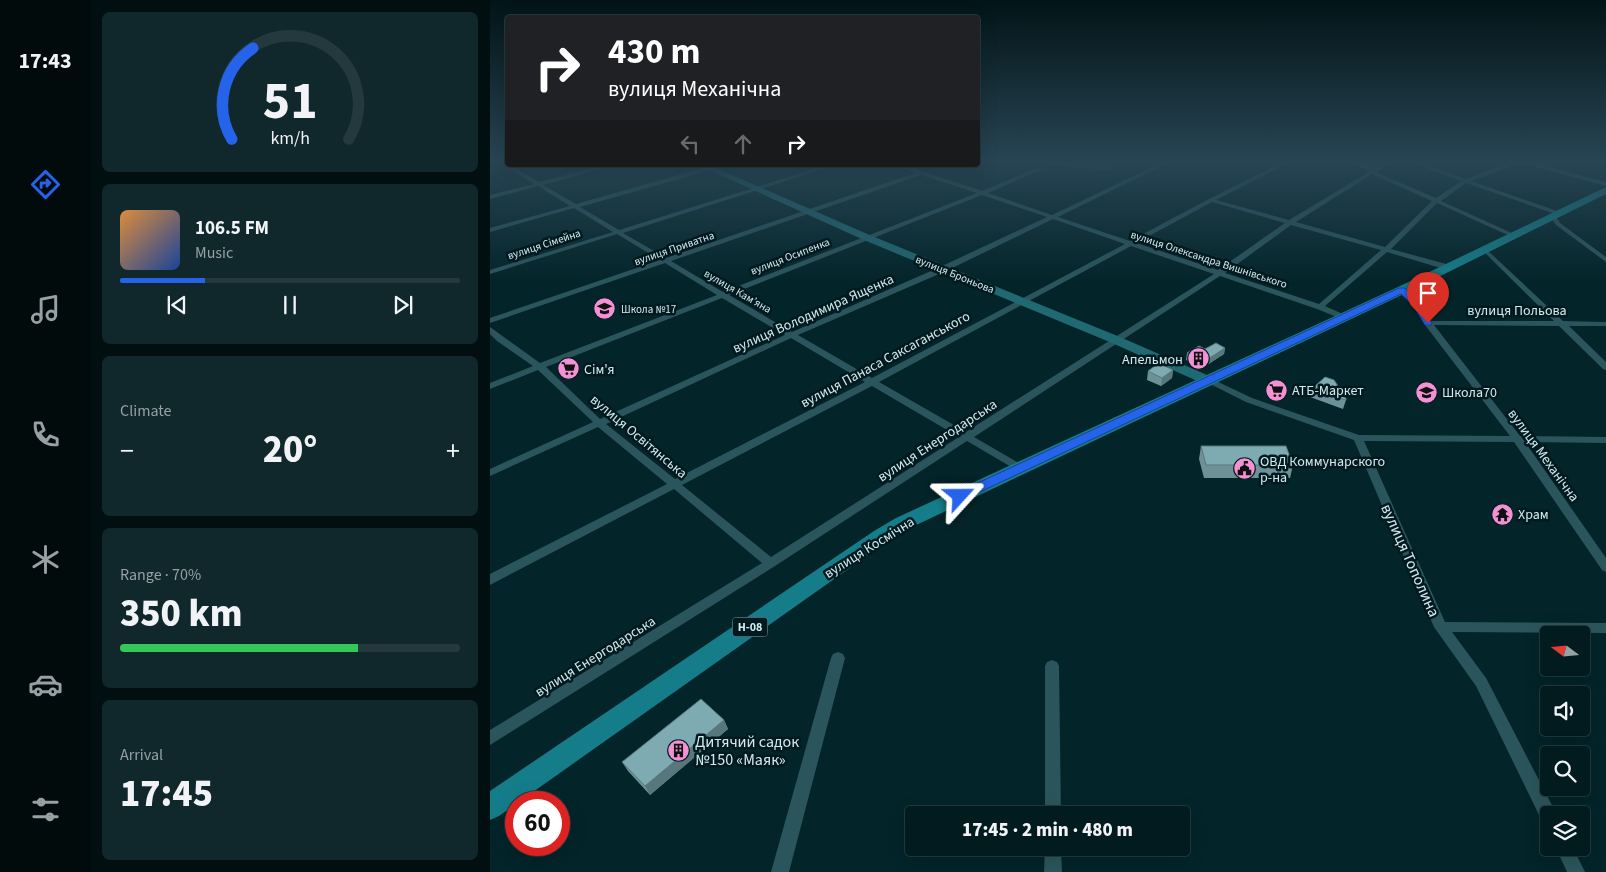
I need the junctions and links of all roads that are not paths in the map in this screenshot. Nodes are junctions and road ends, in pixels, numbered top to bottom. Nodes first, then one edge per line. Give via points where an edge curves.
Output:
1 (564, 201) edge
2 (591, 201) edge
3 (718, 201) edge
4 (782, 201) edge
5 (840, 201) edge
6 (963, 201) edge
7 (1005, 201) edge
8 (1089, 201) edge
9 (1210, 201) edge
10 (1214, 201) edge
11 (1326, 201) edge
12 (1436, 201) joint
13 (1520, 201) edge
14 (1584, 201) edge
15 (573, 206) junction
16 (808, 212) junction
17 (1556, 214) junction
18 (1053, 218) junction
19 (1291, 222) junction
20 (490, 230) edge
21 (615, 232) junction
22 (1512, 235) junction
23 (868, 238) junction
24 (1131, 244) junction
25 (1387, 248) junction
26 (1484, 249) junction
27 (1606, 260) edge
28 (665, 261) junction
29 (1447, 266) junction
30 (944, 270) junction
31 (490, 272) edge
32 (1218, 274) junction
33 (1402, 290) junction
34 (721, 294) junction
35 (1023, 302) junction
36 (1320, 307) junction
37 (1342, 317) junction
38 (490, 321) edge
39 (1428, 323) junction
40 (1562, 324) junction
41 (1606, 324) edge
42 (490, 329) edge
43 (791, 335) junction
44 (1116, 340) junction
45 (540, 367) junction
46 (1606, 367) edge
47 (1208, 381) junction
48 (874, 382) junction
49 (490, 386) edge
50 (599, 423) junction
51 (968, 436) junction
52 (1358, 438) junction
53 (1517, 439) junction
54 (1606, 440) edge
55 (1022, 469) junction
56 (490, 473) edge
57 (674, 485) junction
58 (771, 563) junction
59 (1606, 567) edge
60 (490, 580) edge
61 (1441, 627) junction
62 (1606, 628) edge
63 (838, 658) dead end
64 (1052, 666) dead end
65 (490, 738) edge
66 (1053, 806) edge
67 (1543, 806) edge
68 (490, 807) edge
69 (1053, 856) edge
70 (1568, 856) edge
71 (780, 872) edge
72 (1054, 872) edge
73 (1576, 872) edge

1 - 15 street, вулиця Кам’яна
2 - 15 street
3 - 21 street, вулиця Сімейна
4 - 16 street, вулиця Броньова
5 - 16 street, вулиця Приватна
6 - 23 street, вулиця Осипенка
7 - 18 street, вулиця Олександра Вишнівського
8 - 18 street, вулиця Володимира Ященка
9 - 24 street, вулиця Панаса Саксаганського
10 - 19 street
11 - 19 street, вулиця Енергодарська
12 - 22 street
12 - 25 street
13 - 17 street
14 - 17 main road, вулиця Космічна / Н-08
15 - 20 street
15 - 21 street, вулиця Кам’яна
16 - 23 street, вулиця Броньова
16 - 28 street, вулиця Приватна
17 - 22 main road, вулиця Космічна / Н-08
17 - 27 street via 1558,224
18 - 24 street, вулиця Олександра Вишнівського
18 - 30 street, вулиця Володимира Ященка
19 - 25 street
19 - 32 street, вулиця Енергодарська
21 - 28 street, вулиця Кам’яна
21 - 31 street, вулиця Сімейна
22 - 26 main road, вулиця Космічна / Н-08
23 - 30 street, вулиця Броньова
23 - 34 street, вулиця Осипенка
24 - 32 street, вулиця Олександра Вишнівського
24 - 35 street, вулиця Панаса Саксаганського
25 - 29 street
25 - 36 street
26 - 29 main road, вулиця Космічна / Н-08
26 - 40 street
28 - 34 street, вулиця Кам’яна
28 - 38 street, вулиця Приватна
29 - 33 main road, вулиця Космічна / Н-08
30 - 35 street, вулиця Броньова
30 - 43 street, вулиця Володимира Ященка
32 - 36 street, вулиця Олександра Вишнівського
32 - 44 street, вулиця Енергодарська
33 - 37 main road, вулиця Космічна / Н-08
33 - 39 street, вулиця Механічна
34 - 43 street, вулиця Кам’яна
34 - 45 street, вулиця Осипенка
35 - 44 street, вулиця Броньова
35 - 48 street, вулиця Панаса Саксаганського
36 - 37 street, вулиця Олександра Вишнівського
37 - 47 main road, вулиця Космічна / Н-08
39 - 40 street, вулиця Польова
39 - 53 street, вулиця Механічна
40 - 41 street, вулиця Польова
40 - 46 street
42 - 45 street, вулиця Освітянська
43 - 48 street, вулиця Кам’яна
43 - 50 street, вулиця Володимира Ященка
44 - 47 street, вулиця Броньова
44 - 51 street, вулиця Енергодарська
45 - 49 street, вулиця Осипенка
45 - 50 street, вулиця Освітянська
47 - 52 street via 1249,400
47 - 55 main road, вулиця Космічна / Н-08
48 - 51 street, вулиця Кам’яна
48 - 57 street, вулиця Панаса Саксаганського
50 - 56 street, вулиця Володимира Ященка
50 - 57 street, вулиця Освітянська
51 - 55 street, вулиця Кам’яна
51 - 58 street, вулиця Енергодарська
52 - 53 street
52 - 61 street, вулиця Тополина
53 - 54 street
53 - 59 street, вулиця Механічна
55 - 68 main road, вулиця Космічна / Н-08 via 929,510 881,536
57 - 58 street, вулиця Освітянська
57 - 60 street, вулиця Панаса Саксаганського
58 - 65 street, вулиця Енергодарська
61 - 62 street
61 - 67 street, вулиця Тополина via 1481,682
63 - 71 street
64 - 66 street
69 - 72 street
70 - 73 street

